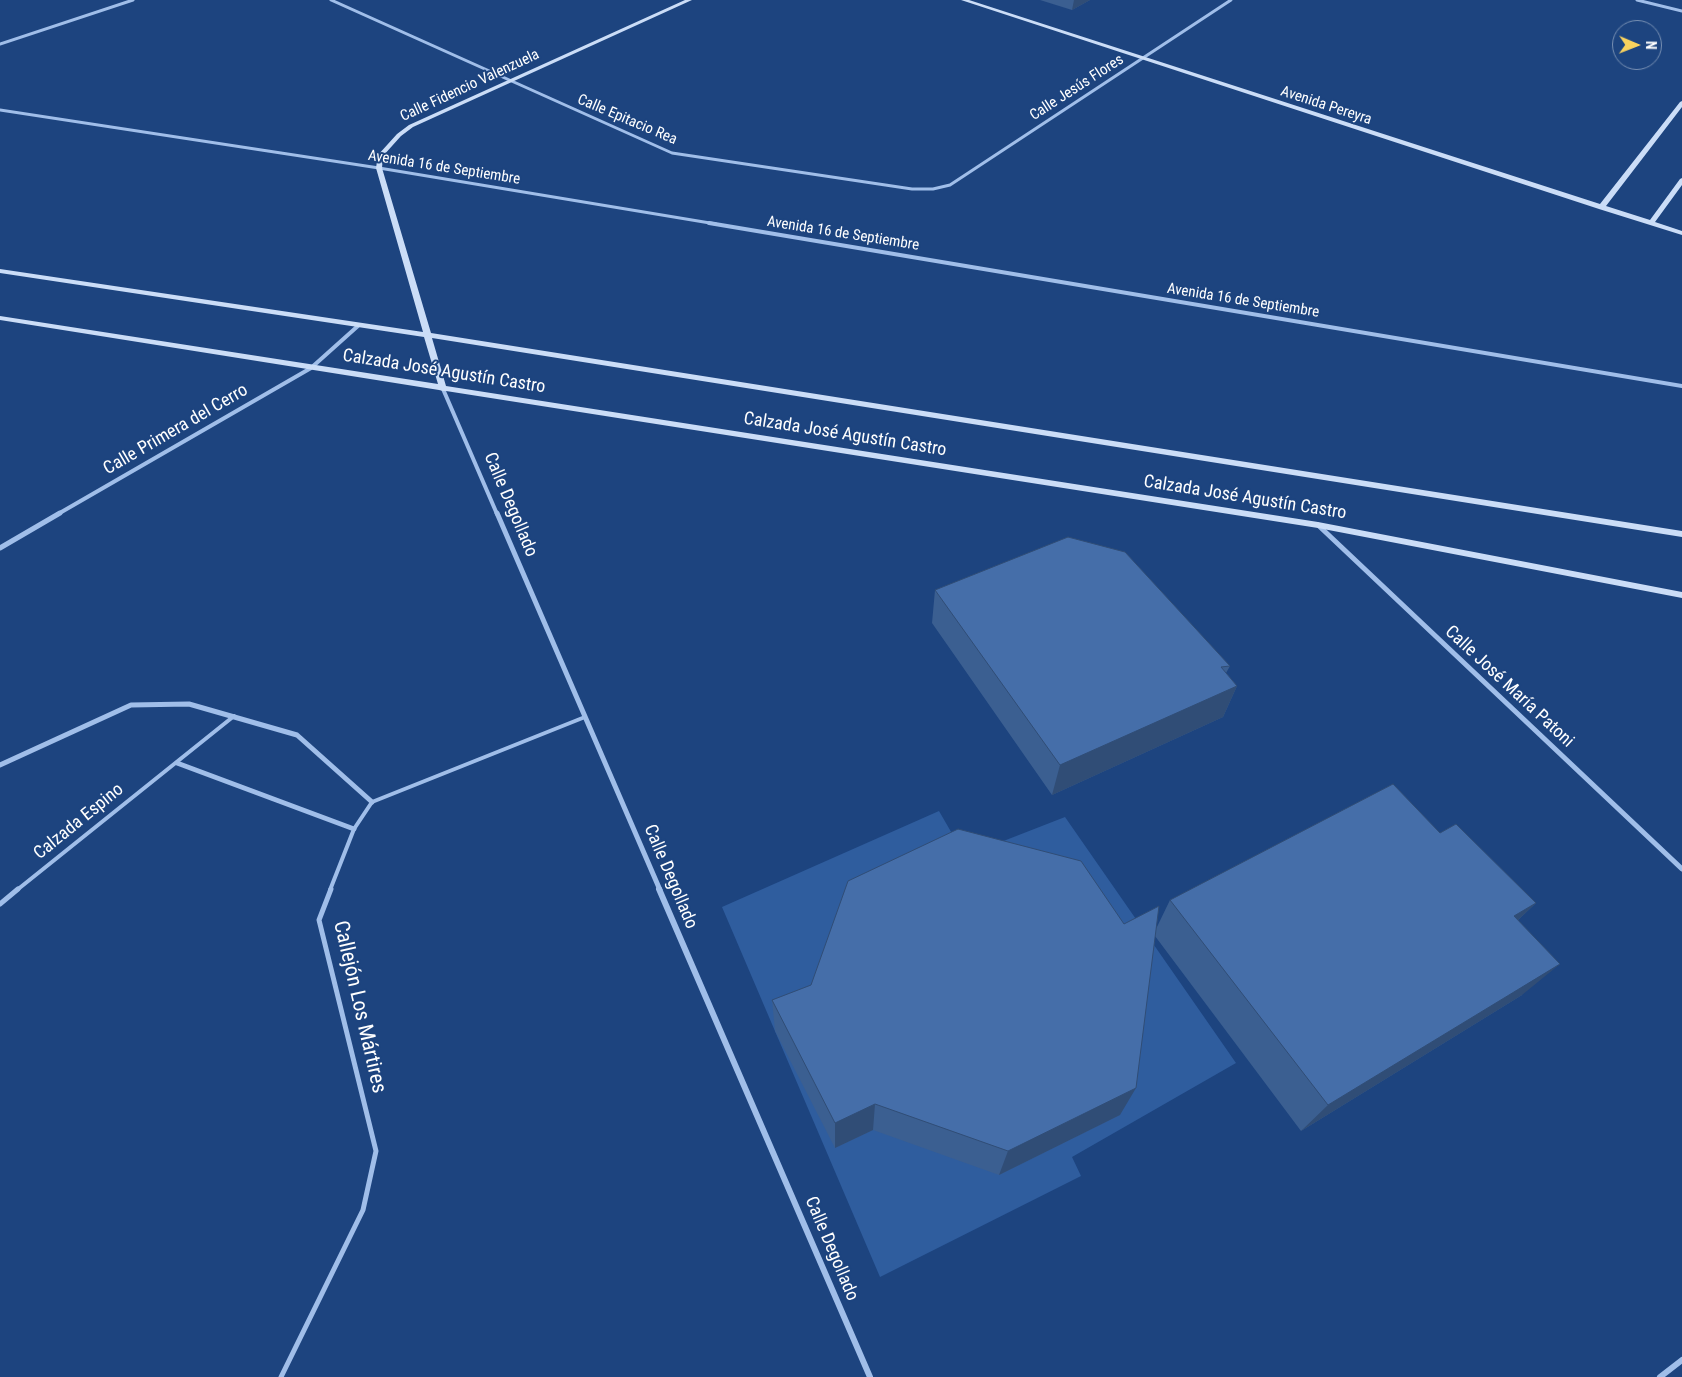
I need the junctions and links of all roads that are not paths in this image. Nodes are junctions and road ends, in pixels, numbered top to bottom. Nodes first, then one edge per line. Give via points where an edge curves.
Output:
1 (133, 0) edge
2 (331, 0) edge
3 (690, 0) edge
4 (964, 0) edge
5 (1231, 0) edge
6 (1636, 0) edge
7 (1682, 11) edge
8 (0, 44) edge
9 (1142, 59) junction
10 (511, 82) junction
11 (1682, 103) edge
12 (0, 110) edge
13 (379, 168) junction
14 (1682, 180) edge
15 (933, 189) joint
16 (1600, 208) junction
17 (1651, 223) junction
18 (1682, 233) edge
19 (0, 272) edge
20 (0, 318) edge
21 (359, 326) junction
22 (428, 335) junction
23 (311, 368) junction
24 (1682, 386) edge
25 (443, 388) junction
26 (1318, 525) junction
27 (1682, 534) edge
28 (0, 548) edge
29 (1682, 595) edge
30 (234, 716) junction
31 (585, 717) junction
32 (177, 762) junction
33 (0, 765) edge
34 (372, 802) junction
35 (354, 829) junction
36 (1682, 869) edge
37 (0, 904) edge
38 (1682, 1360) edge
39 (281, 1377) edge
40 (870, 1377) edge
41 (1660, 1377) edge

1 - 8 street
2 - 10 street, Calle Epitacio Rea
3 - 10 main road, Calle Fidencio Valenzuela
4 - 9 main road, Avenida Pereyra
5 - 9 street, Calle Jesús Flores
6 - 7 street
9 - 15 street, Calle Jesús Flores via 950,185
9 - 16 main road, Avenida Pereyra
10 - 13 main road, Calle Fidencio Valenzuela via 411,126 380,156
10 - 15 street, Calle Epitacio Rea via 672,153 912,189
11 - 16 main road
12 - 13 street, Avenida 16 de Septiembre
13 - 22 main road
13 - 24 street, Avenida 16 de Septiembre
14 - 17 main road
16 - 17 main road, Avenida Pereyra
17 - 18 main road, Avenida Pereyra
19 - 21 main road, Calzada José Agustín Castro
20 - 23 main road, Calzada José Agustín Castro
21 - 22 main road, Calzada José Agustín Castro
21 - 23 street, Calle Primera del Cerro
22 - 25 main road
22 - 27 main road, Calzada José Agustín Castro
23 - 25 main road, Calzada José Agustín Castro
23 - 28 street, Calle Primera del Cerro
25 - 26 main road, Calzada José Agustín Castro
25 - 31 street, Calle Degollado
26 - 29 main road, Calzada José Agustín Castro
26 - 36 street, Calle José María Patoni
30 - 32 lane, Calzada Espino
30 - 33 street via 189,704 130,705
30 - 34 street via 297,735
31 - 34 lane
31 - 40 street, Calle Degollado
32 - 35 street
32 - 37 lane, Calzada Espino
34 - 35 lane, Callejón Los Mártires
35 - 39 lane, Callejón Los Mártires via 319,920 376,1151 363,1210
38 - 41 street

